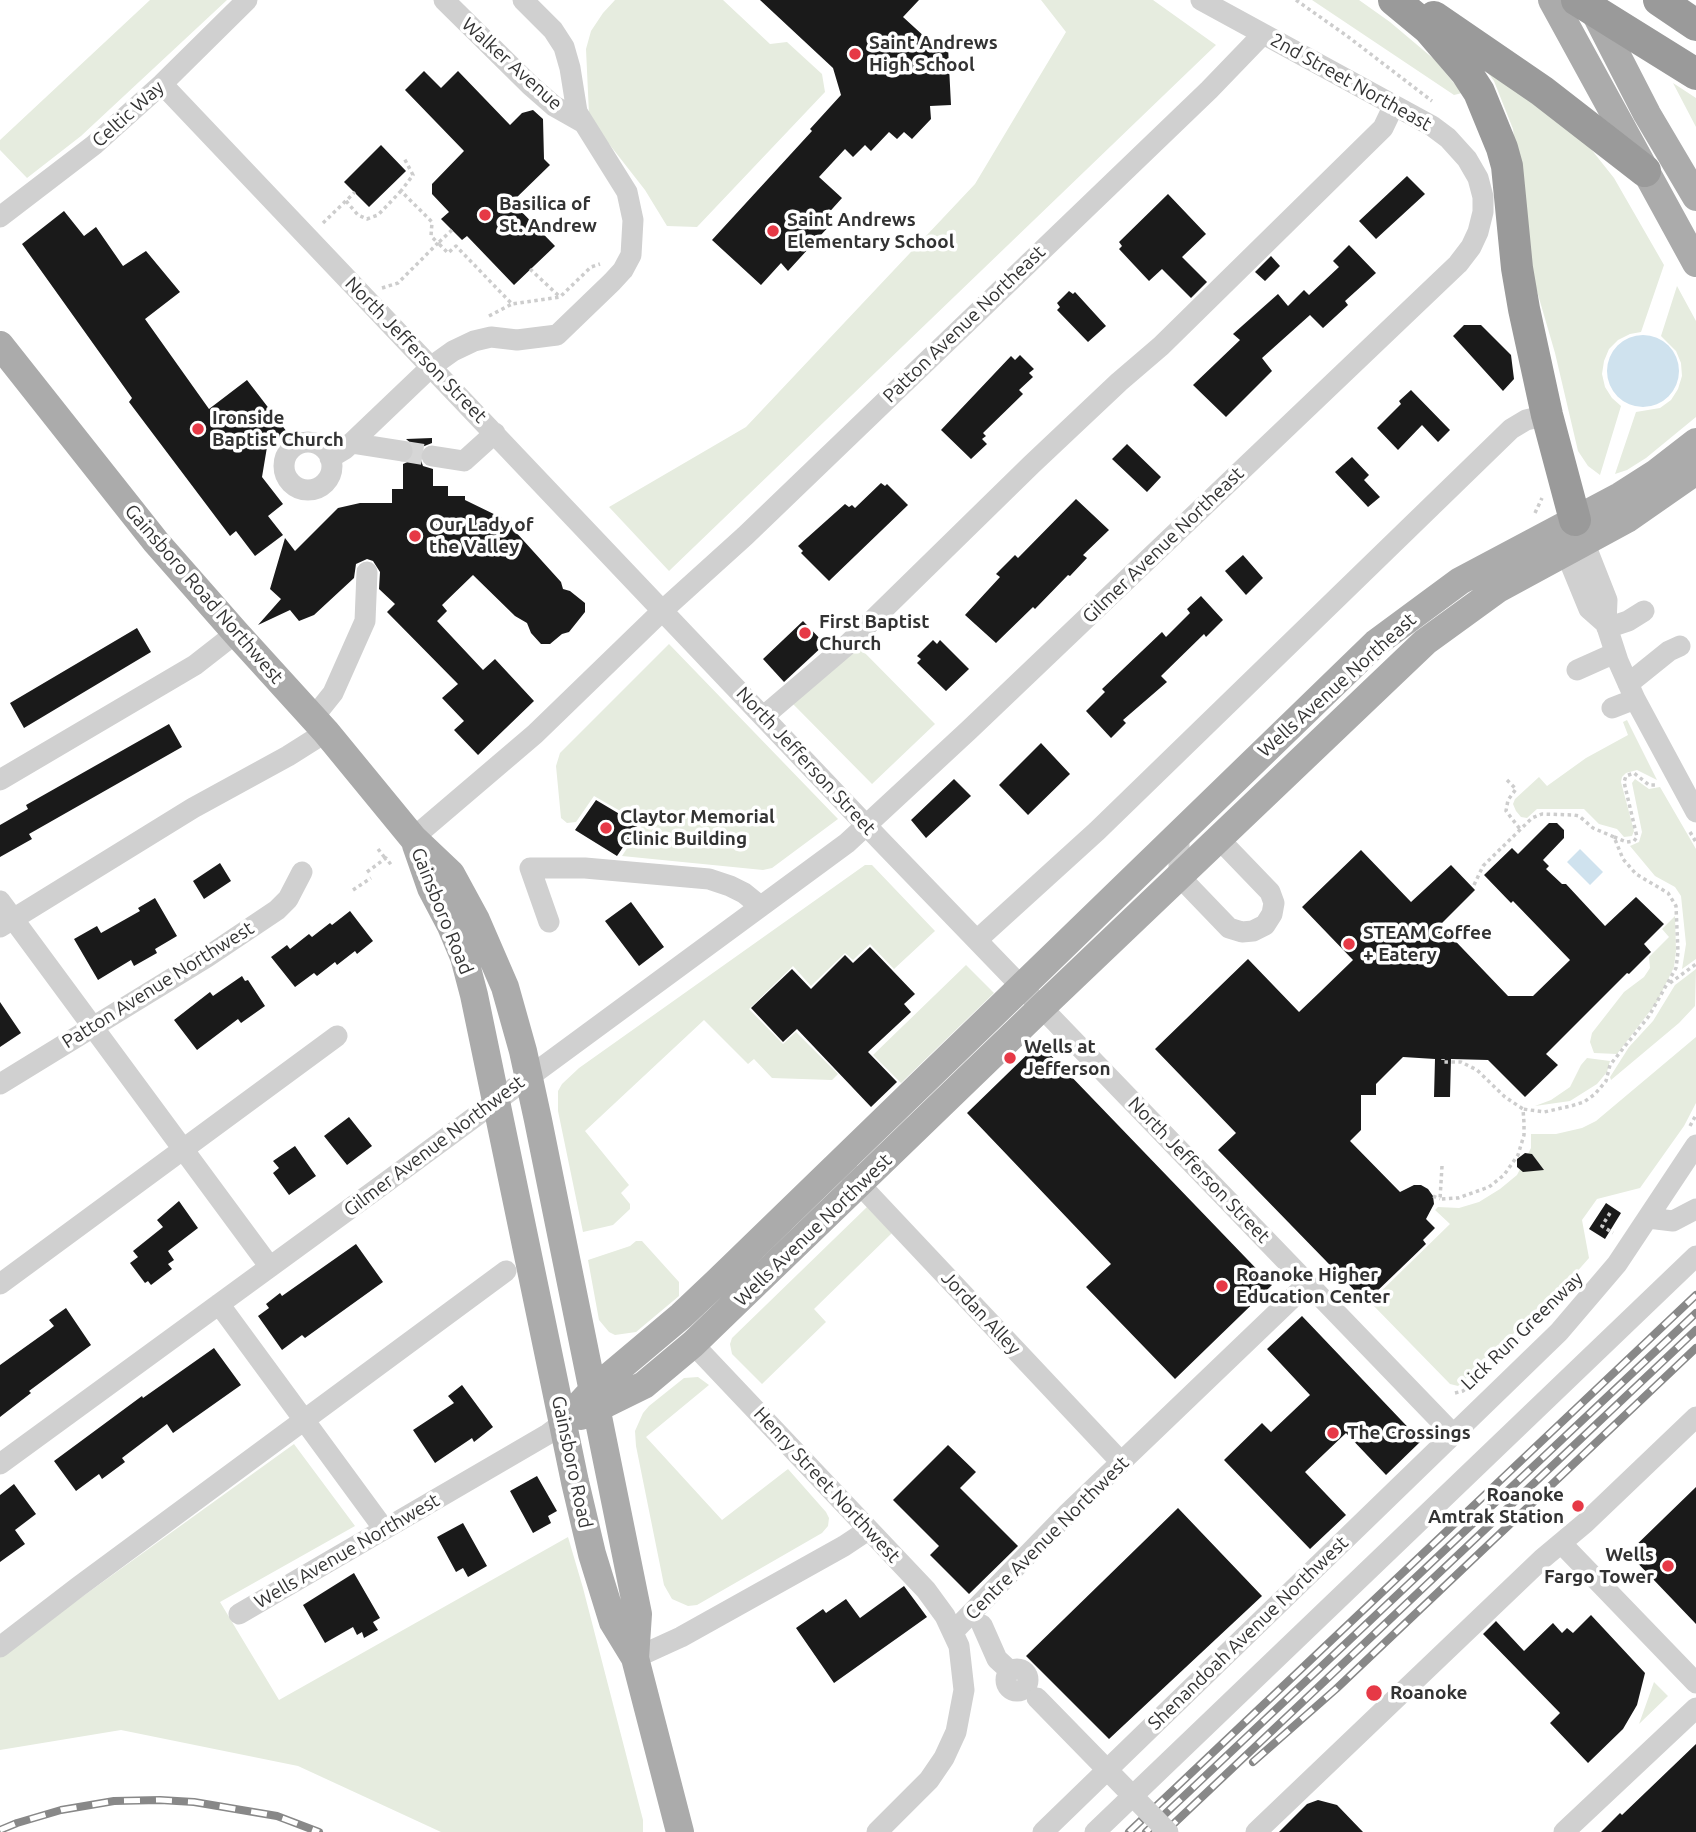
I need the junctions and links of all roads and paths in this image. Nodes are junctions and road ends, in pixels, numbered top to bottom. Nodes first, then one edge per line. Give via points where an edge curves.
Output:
1 (247, 0) edge
2 (444, 0) edge
3 (523, 0) edge
4 (1201, 0) edge
5 (1394, 0) edge
6 (1406, 0) edge
7 (1552, 0) edge
8 (1577, 0) edge
9 (1588, 0) edge
10 (1263, 34) junction
11 (1696, 74) edge
12 (162, 84) junction
13 (1394, 105) junction
14 (584, 123) junction
15 (404, 158) dead end
16 (1645, 171) junction
17 (401, 191) junction
18 (355, 192) dead end
19 (1696, 198) edge
20 (346, 201) junction
21 (0, 217) edge
22 (323, 223) dead end
23 (452, 230) dead end
24 (438, 243) junction
25 (631, 256) junction
26 (1696, 263) edge
27 (1458, 264) joint
28 (530, 269) dead end
29 (560, 297) junction
30 (370, 301) junction
31 (0, 345) edge
32 (432, 366) junction
33 (1547, 415) junction
34 (495, 433) junction
35 (1696, 442) edge
36 (351, 443) junction
37 (402, 451) tunnel mouth
38 (432, 456) tunnel mouth
39 (330, 458) dead end
40 (1696, 471) edge
41 (1575, 538) junction
42 (367, 572) dead end
43 (662, 611) junction
44 (1644, 611) dead end
45 (1606, 626) junction
46 (236, 634) junction
47 (1680, 646) dead end
48 (1615, 653) junction
49 (1577, 670) dead end
50 (1632, 692) junction
51 (1612, 708) dead end
52 (764, 716) junction
53 (319, 725) junction
54 (0, 780) edge
55 (1507, 780) dead end
56 (1661, 783) dead end
57 (1696, 812) edge
58 (866, 825) junction
59 (1520, 829) junction
60 (1179, 832) junction
61 (1614, 837) junction
62 (413, 838) junction
63 (1219, 838) junction
64 (378, 849) dead end
65 (386, 858) junction
66 (392, 866) dead end
67 (302, 872) dead end
68 (367, 872) dead end
69 (1179, 876) junction
70 (371, 878) dead end
71 (1474, 884) dead end
72 (353, 890) dead end
73 (0, 901) edge
74 (760, 906) junction
75 (549, 922) dead end
76 (7, 923) edge
77 (976, 940) junction
78 (1696, 964) edge
79 (1668, 984) junction
80 (1021, 986) junction
81 (1042, 1007) junction
82 (93, 1026) junction
83 (337, 1036) dead end
84 (1443, 1059) dead end
85 (528, 1076) junction
86 (0, 1084) edge
87 (496, 1100) junction
88 (1523, 1109) junction
89 (864, 1140) junction
90 (1696, 1145) edge
91 (182, 1150) junction
92 (896, 1150) junction
93 (840, 1164) junction
94 (1443, 1166) dead end
95 (860, 1184) junction
96 (1433, 1196) dead end
97 (1440, 1199) junction
98 (1696, 1209) edge
99 (1610, 1213) dead end
100 (1648, 1218) junction
101 (1607, 1243) dead end
102 (1696, 1256) edge
103 (270, 1267) junction
104 (506, 1271) dead end
105 (0, 1284) edge
106 (1307, 1284) junction
107 (1560, 1299) dead end
108 (219, 1304) junction
109 (693, 1344) junction
110 (1455, 1394) dead end
111 (595, 1400) junction
112 (1696, 1417) edge
113 (304, 1422) junction
114 (563, 1423) junction
115 (1454, 1435) junction
116 (1122, 1462) junction
117 (0, 1464) edge
118 (384, 1529) junction
119 (868, 1530) junction
120 (1561, 1543) junction
121 (239, 1614) dead end
122 (982, 1625) dead end
123 (953, 1632) junction
124 (0, 1647) edge
125 (635, 1658) junction
126 (1696, 1683) edge
127 (1696, 1708) edge
128 (680, 1832) edge
129 (877, 1832) edge
130 (1043, 1832) edge
131 (1095, 1832) edge
132 (1168, 1832) edge
133 (1256, 1832) edge
134 (1564, 1832) edge

1 - 12 street, Celtic Way
2 - 14 street, Walker Avenue via 530,85
3 - 14 street, Walker Avenue via 564,47 577,112
4 - 10 street, 2nd Street Northeast
5 - 33 highway via 1429,29 1466,72 1490,117 1507,166 1517,268
6 - 16 highway via 1517,73
7 - 16 main road
8 - 11 highway, bridge
9 - 19 main road
10 - 13 street, 2nd Street Northeast
10 - 43 street, Patton Avenue Northeast
12 - 21 street, Celtic Way via 94,145
12 - 30 street, North Jefferson Street
13 - 27 street, 2nd Street Northeast via 1448,138 1478,178 1483,212 1471,247
13 - 52 street via 1383,128 1161,346 846,646
14 - 25 street, Walker Avenue via 627,192 633,220
15 - 17 path via 412,175
16 - 26 main road
17 - 20 path via 367,219
17 - 24 path via 432,222 431,236
18 - 20 path
20 - 22 path
23 - 24 path
24 - 29 path via 449,253 456,246 512,304
24 - 30 path via 398,283 384,286
25 - 29 path via 591,267
25 - 32 street via 612,282 557,335 474,341
27 - 58 street, Gilmer Avenue Northeast
28 - 29 path
30 - 32 street, North Jefferson Street
31 - 46 main road, Gainsboro Road Northwest via 156,542
32 - 34 street, North Jefferson Street
32 - 36 street
33 - 41 highway
33 - 77 street via 1511,429 1097,831
34 - 38 street via 464,461
34 - 43 street, North Jefferson Street
35 - 41 main road, Wells Avenue Northeast
36 - 37 street
36 - 39 street
40 - 41 main road, Wells Avenue Northeast via 1644,509
41 - 45 street via 1589,609
41 - 60 main road, Wells Avenue Northeast via 1478,569 1432,599 1396,627
41 - 63 main road, Wells Avenue Northeast via 1426,642
42 - 53 street via 365,621
43 - 52 street, North Jefferson Street
43 - 62 street via 535,734
44 - 45 street
45 - 48 street
46 - 53 main road, Gainsboro Road Northwest
46 - 54 street via 195,665
47 - 50 street via 1669,651
48 - 49 street
48 - 50 street
50 - 51 street
50 - 57 street
52 - 58 street, North Jefferson Street
53 - 62 main road, Gainsboro Road Northwest
53 - 76 street via 288,756 193,808
55 - 59 path via 1516,789 1506,811
56 - 61 path via 1651,786 1634,773 1626,776 1637,836 1627,842
58 - 74 street, Gilmer Avenue Northwest
58 - 77 street, North Jefferson Street
59 - 61 path via 1535,816 1574,815
59 - 71 path via 1483,866
60 - 69 street
60 - 80 main road, Wells Avenue Northeast
61 - 79 path via 1623,859 1636,874 1668,893 1676,906 1678,952
62 - 85 main road, Gainsboro Road via 451,874 476,920 505,986
62 - 87 main road, Gainsboro Road via 464,957
63 - 69 main road, Wells Avenue Northeast
63 - 69 street via 1270,892 1274,903 1265,925 1242,932 1229,928
64 - 65 path
65 - 66 path
65 - 68 path
67 - 82 street, Patton Avenue Northwest via 277,910
69 - 81 main road, Wells Avenue Northeast
70 - 72 path
73 - 76 street
74 - 75 street via 744,893 709,879 530,868
74 - 85 street, Gilmer Avenue Northwest
76 - 82 street
77 - 80 street, North Jefferson Street
78 - 79 path
79 - 88 path via 1650,1016 1610,1065 1606,1082 1595,1094 1558,1110
80 - 81 street, North Jefferson Street
80 - 89 main road, Wells Avenue Northwest
81 - 92 main road, Wells Avenue Northwest
81 - 106 street, North Jefferson Street
82 - 86 street, Patton Avenue Northwest
82 - 91 street
83 - 91 street
84 - 88 path via 1470,1065
85 - 87 street, Gilmer Avenue Northwest
85 - 111 main road, Gainsboro Road
87 - 103 street, Gilmer Avenue Northwest
87 - 114 main road, Gainsboro Road
88 - 97 path via 1519,1156 1504,1175 1489,1187
89 - 92 street
89 - 93 main road, Wells Avenue Northwest
90 - 100 street, Shenandoah Avenue Northwest
91 - 103 street
91 - 105 street
92 - 95 main road, Wells Avenue Northwest
93 - 95 street, Jordan Alley
93 - 111 main road, Wells Avenue Northwest
94 - 97 path
95 - 109 main road, Wells Avenue Northwest
95 - 116 street, Jordan Alley
96 - 97 path
98 - 100 street via 1673,1221
99 - 101 path via 1602,1226 1615,1234
100 - 115 street, Shenandoah Avenue Northwest via 1589,1299
102 - 131 street
103 - 108 street, Gilmer Avenue Northwest
104 - 113 street
106 - 115 street, North Jefferson Street
106 - 116 street, Centre Avenue Northwest
107 - 110 path, Lick Run Greenway
108 - 113 street
108 - 117 street, Gilmer Avenue Northwest
109 - 111 main road, Wells Avenue Northwest via 644,1385
109 - 119 street, Henry Street Northwest
111 - 114 main road, Wells Avenue Northwest
111 - 125 main road, Gainsboro Road via 638,1615
112 - 120 street
113 - 118 street
113 - 124 street
114 - 118 street, Wells Avenue Northwest
114 - 125 main road, Gainsboro Road via 613,1622
115 - 130 street, Shenandoah Avenue Northwest
116 - 123 street, Centre Avenue Northwest
118 - 121 street, Wells Avenue Northwest
119 - 123 street, Henry Street Northwest via 926,1590
119 - 125 street via 681,1637
120 - 126 street
120 - 133 street
122 - 132 street, bridge via 997,1659 1010,1671 1006,1682 1010,1688 1031,1692
123 - 129 street, Centre Avenue Northwest via 964,1690 956,1732 929,1780
125 - 128 main road, Gainsboro Road
127 - 134 street

